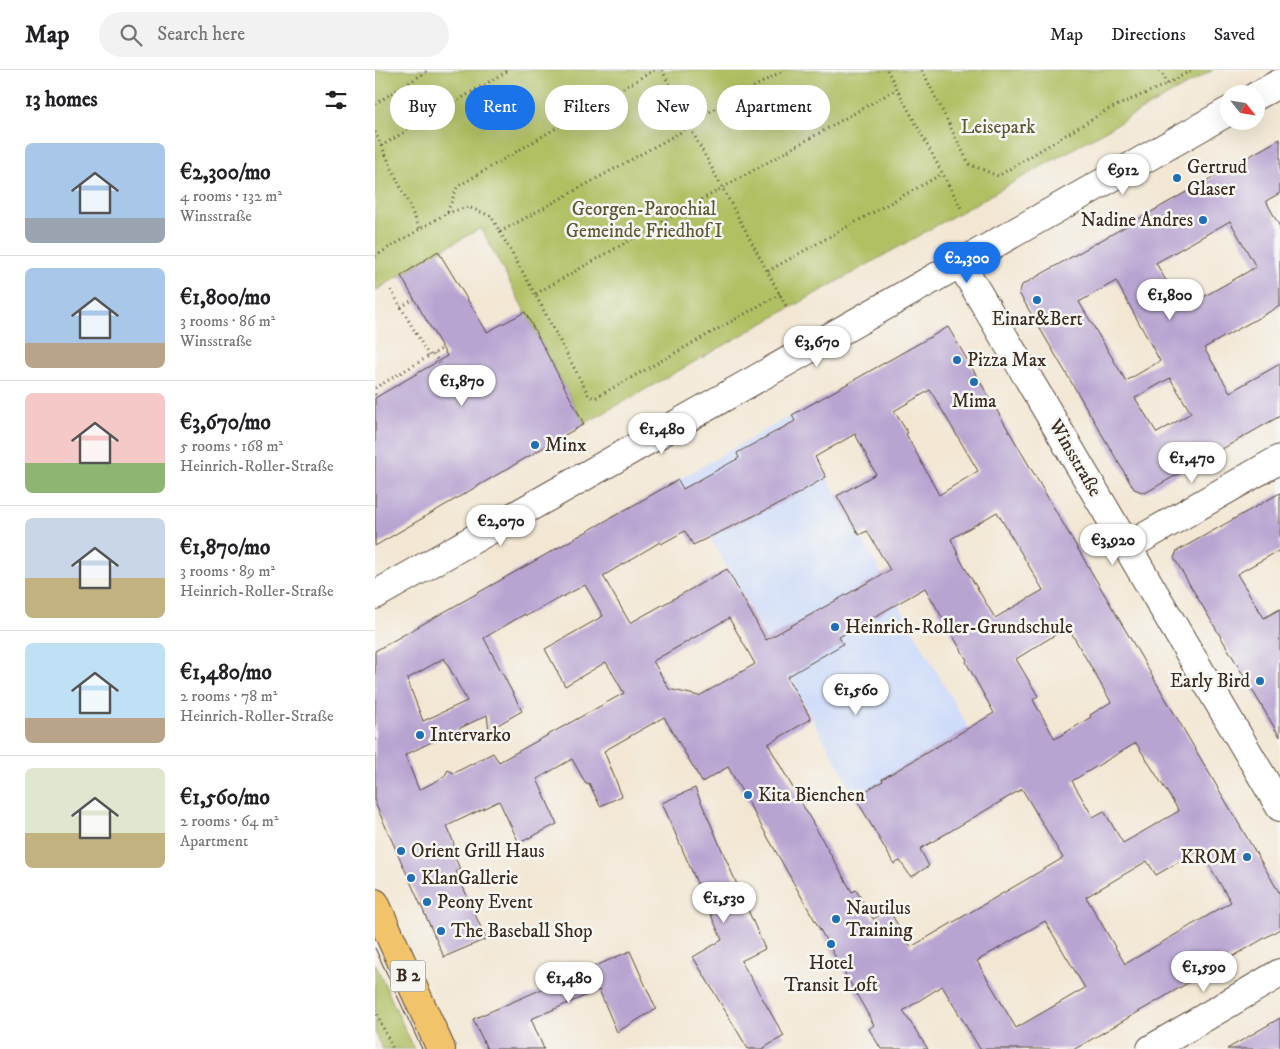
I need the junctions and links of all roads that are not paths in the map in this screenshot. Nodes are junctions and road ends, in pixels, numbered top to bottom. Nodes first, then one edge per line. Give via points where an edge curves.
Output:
1 (1280, 83) edge
2 (1265, 91) edge
3 (1220, 116) edge
4 (961, 264) junction
5 (1280, 459) edge
6 (1127, 547) junction
7 (375, 595) edge
8 (1280, 807) edge
9 (375, 903) edge
10 (1280, 973) edge
11 (441, 1049) edge
12 (1151, 1049) edge

1 - 2 street
3 - 4 street
4 - 6 street, Winsstraße
4 - 7 street
5 - 6 street
6 - 8 street, Winsstraße
9 - 11 main road, B 2
10 - 12 street

